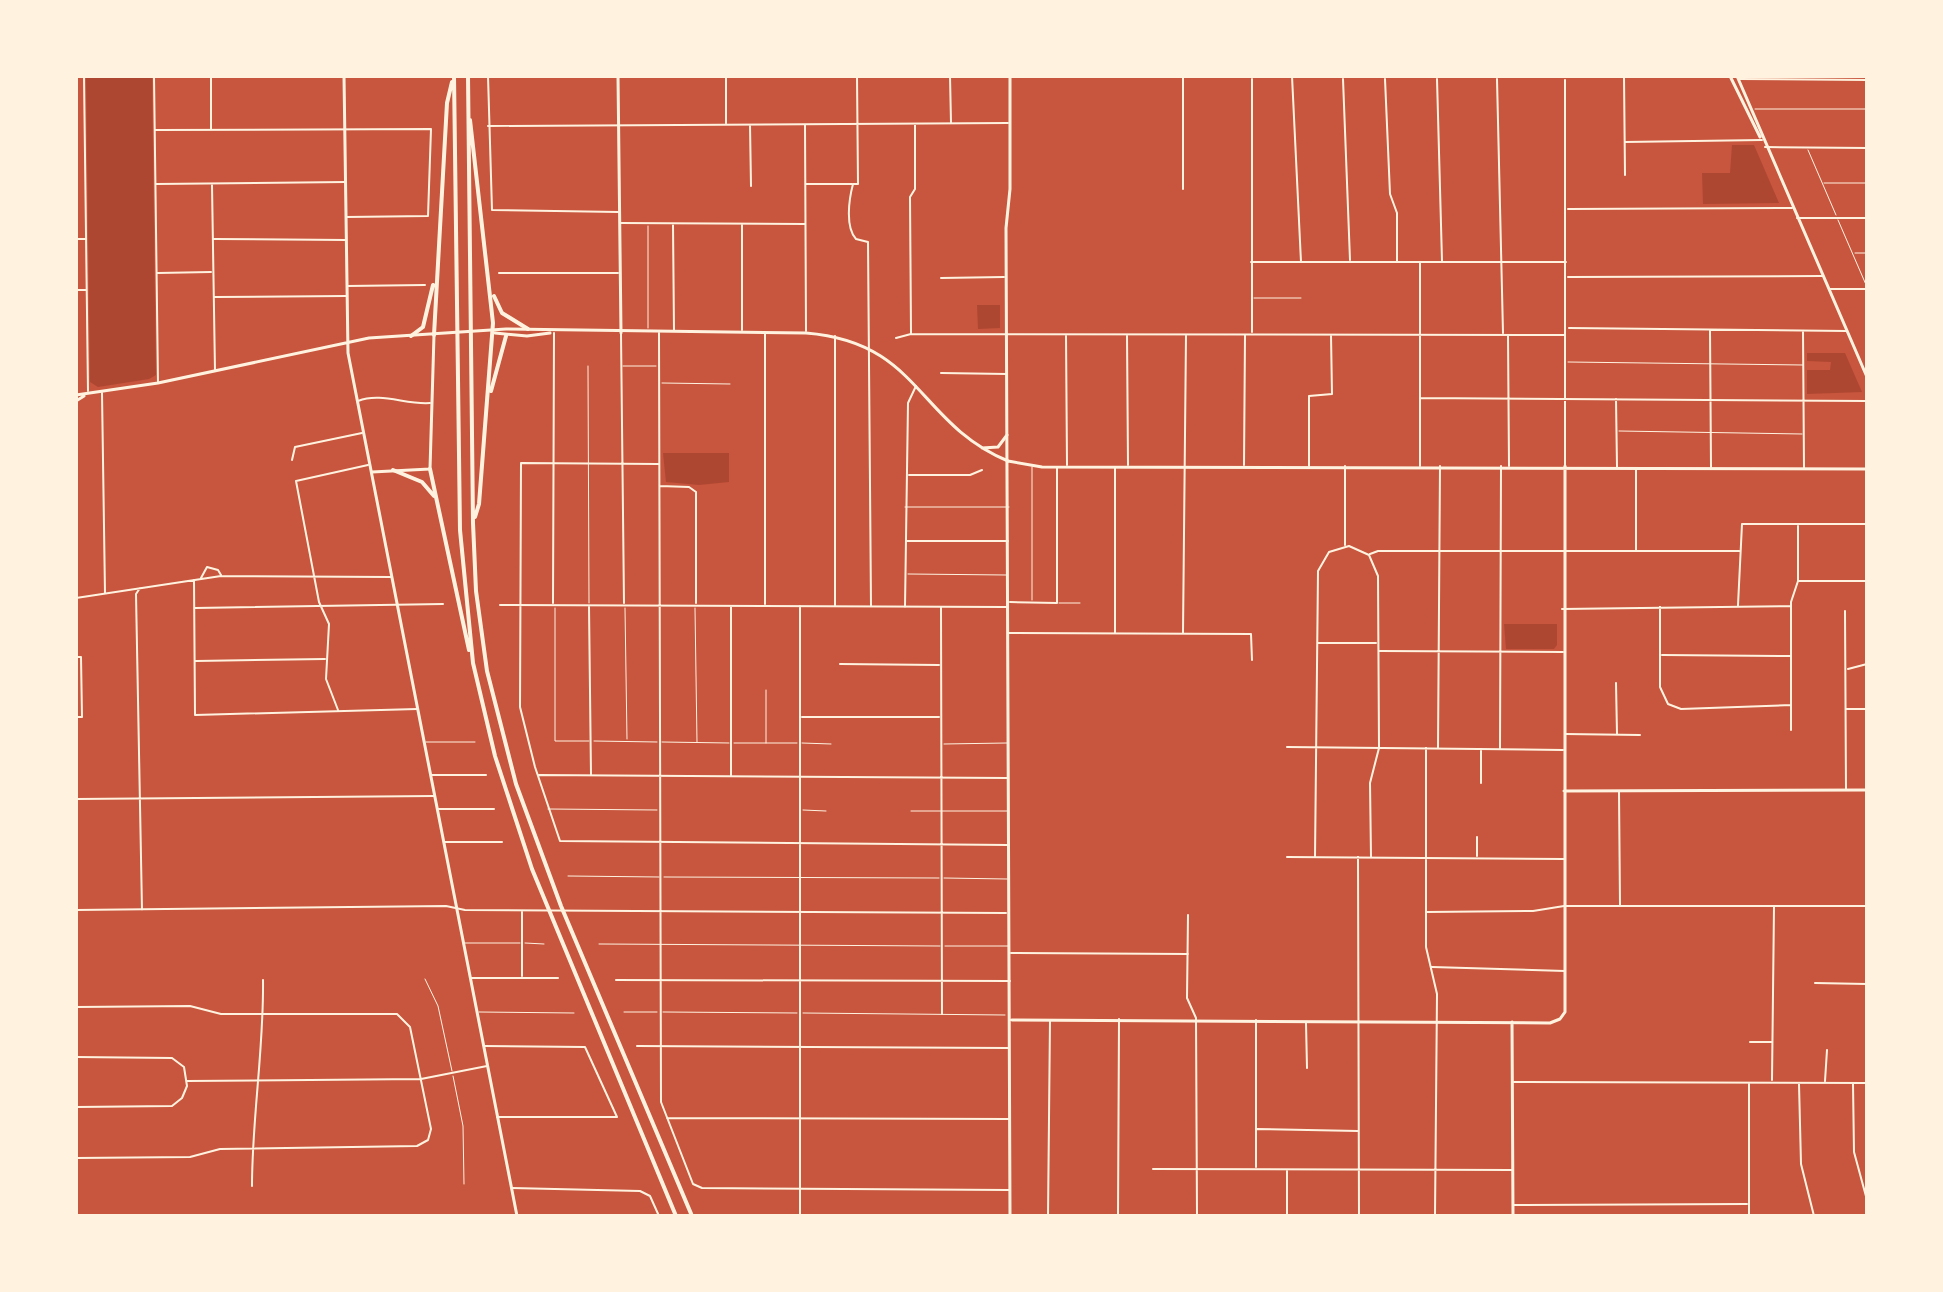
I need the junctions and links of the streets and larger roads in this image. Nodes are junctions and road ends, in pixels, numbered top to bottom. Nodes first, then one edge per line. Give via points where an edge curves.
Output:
1 (154, 76) edge
2 (211, 76) edge
3 (344, 76) edge
4 (454, 76) edge
5 (468, 76) edge
6 (488, 76) edge
7 (618, 76) edge
8 (726, 76) edge
9 (857, 76) edge
10 (950, 76) edge
11 (1010, 76) edge
12 (1590, 76) edge
13 (1599, 76) edge
14 (1624, 76) edge
15 (1730, 76) edge
16 (76, 77) edge
17 (84, 77) edge
18 (1153, 77) edge
19 (1183, 77) edge
20 (1193, 77) edge
21 (1254, 77) edge
22 (1293, 77) edge
23 (1332, 77) edge
24 (1429, 77) edge
25 (1491, 77) edge
26 (1542, 77) edge
27 (1737, 77) edge
28 (1343, 78) edge
29 (1385, 78) edge
30 (1437, 78) edge
31 (1497, 78) junction
32 (1565, 78) junction
33 (1867, 80) edge
34 (468, 94) junction
35 (857, 123) junction
36 (915, 123) junction
37 (951, 123) junction
38 (1010, 123) junction
39 (726, 124) junction
40 (750, 124) junction
41 (805, 124) junction
42 (618, 125) junction
43 (488, 126) junction
44 (345, 128) junction
45 (155, 130) junction
46 (211, 130) junction
47 (76, 131) edge
48 (85, 131) junction
49 (1762, 140) junction
50 (1625, 142) junction
51 (1765, 147) junction
52 (1867, 148) edge
53 (1625, 175) dead end
54 (346, 182) junction
55 (155, 184) junction
56 (212, 184) junction
57 (805, 184) junction
58 (853, 184) junction
59 (76, 185) edge
60 (85, 185) junction
61 (751, 186) dead end
62 (1183, 189) dead end
63 (1792, 208) junction
64 (1566, 209) junction
65 (619, 212) junction
66 (346, 217) junction
67 (1797, 218) junction
68 (1867, 218) edge
69 (619, 223) junction
70 (673, 223) junction
71 (742, 224) junction
72 (805, 224) junction
73 (76, 239) edge
74 (86, 239) junction
75 (213, 239) junction
76 (346, 240) junction
77 (1251, 262) junction
78 (1301, 262) junction
79 (1350, 262) junction
80 (1397, 262) junction
81 (1420, 262) junction
82 (1442, 262) junction
83 (1503, 262) junction
84 (1567, 262) junction
85 (213, 272) junction
86 (156, 273) junction
87 (499, 273) dead end
88 (620, 273) junction
89 (1822, 276) junction
90 (1006, 277) junction
91 (1567, 277) junction
92 (941, 278) dead end
93 (435, 279) junction
94 (425, 285) dead end
95 (346, 286) junction
96 (1867, 288) edge
97 (491, 289) junction
98 (1828, 289) junction
99 (76, 290) edge
100 (86, 290) junction
101 (346, 296) junction
102 (214, 297) junction
103 (1567, 328) junction
104 (528, 329) junction
105 (1710, 329) junction
106 (1803, 330) junction
107 (1847, 331) junction
108 (490, 332) junction
109 (554, 333) junction
110 (621, 333) junction
111 (659, 333) junction
112 (674, 333) junction
113 (742, 333) junction
114 (765, 333) junction
115 (806, 333) junction
116 (911, 334) junction
117 (1006, 334) junction
118 (1066, 334) junction
119 (1127, 334) junction
120 (1186, 334) junction
121 (1245, 334) junction
122 (1252, 334) junction
123 (1331, 334) junction
124 (1420, 334) junction
125 (434, 335) junction
126 (1503, 335) junction
127 (1508, 335) junction
128 (1565, 335) junction
129 (411, 336) junction
130 (506, 336) junction
131 (835, 336) junction
132 (896, 338) dead end
133 (347, 342) junction
134 (870, 347) junction
135 (1859, 359) junction
136 (1867, 359) edge
137 (215, 371) junction
138 (941, 373) dead end
139 (1007, 374) junction
140 (1867, 377) edge
141 (158, 383) junction
142 (916, 385) junction
143 (102, 392) junction
144 (88, 394) junction
145 (76, 398) edge
146 (1420, 398) junction
147 (1509, 398) junction
148 (1566, 398) junction
149 (1616, 398) junction
150 (1710, 399) junction
151 (1803, 400) junction
152 (488, 401) junction
153 (1867, 401) edge
154 (357, 402) junction
155 (431, 403) junction
156 (363, 433) junction
157 (1007, 435) junction
158 (982, 448) junction
159 (292, 460) dead end
160 (1008, 461) junction
161 (554, 463) junction
162 (623, 463) junction
163 (659, 464) junction
164 (369, 465) junction
165 (1309, 466) junction
166 (1345, 466) junction
167 (1420, 466) junction
168 (1440, 466) junction
169 (1501, 466) junction
170 (1509, 466) junction
171 (1565, 466) junction
172 (1057, 467) junction
173 (1067, 467) junction
174 (1115, 467) junction
175 (1128, 467) junction
176 (1185, 467) junction
177 (1244, 467) junction
178 (1617, 467) junction
179 (1636, 467) junction
180 (1711, 467) junction
181 (1804, 468) junction
182 (430, 469) junction
183 (1867, 469) edge
184 (393, 470) junction
185 (982, 470) dead end
186 (370, 472) junction
187 (908, 475) junction
188 (659, 486) junction
189 (437, 500) junction
190 (473, 523) junction
191 (1867, 524) edge
192 (1798, 525) junction
193 (905, 541) junction
194 (1008, 541) junction
195 (1345, 546) junction
196 (1636, 550) junction
197 (1439, 551) junction
198 (1501, 551) junction
199 (1563, 551) junction
200 (1739, 551) junction
201 (1369, 555) junction
202 (221, 576) junction
203 (315, 577) junction
204 (391, 577) junction
205 (200, 579) junction
206 (194, 580) junction
207 (1798, 581) junction
208 (1867, 581) edge
209 (140, 588) junction
210 (105, 593) junction
211 (76, 598) edge
212 (443, 604) dead end
213 (500, 605) dead end
214 (519, 605) junction
215 (553, 605) junction
216 (589, 605) junction
217 (625, 605) junction
218 (659, 605) junction
219 (695, 605) junction
220 (1008, 605) junction
221 (398, 606) junction
222 (731, 606) junction
223 (765, 606) junction
224 (800, 606) junction
225 (835, 606) junction
226 (871, 606) junction
227 (1660, 606) junction
228 (1738, 606) junction
229 (1791, 606) junction
230 (322, 607) junction
231 (905, 607) junction
232 (941, 607) junction
233 (194, 608) junction
234 (1562, 609) junction
235 (1845, 611) dead end
236 (1008, 633) junction
237 (1115, 633) junction
238 (1183, 633) junction
239 (1317, 643) junction
240 (1378, 643) junction
241 (1378, 651) junction
242 (1563, 652) junction
243 (1439, 653) junction
244 (1500, 653) junction
245 (1660, 655) junction
246 (1791, 656) junction
247 (76, 657) edge
248 (325, 659) junction
249 (1252, 660) dead end
250 (195, 661) junction
251 (473, 663) junction
252 (840, 664) dead end
253 (1867, 664) edge
254 (941, 665) junction
255 (1846, 669) junction
256 (1616, 683) dead end
257 (1791, 705) junction
258 (418, 709) junction
259 (1846, 709) junction
260 (1867, 709) edge
261 (339, 712) junction
262 (76, 717) edge
263 (801, 717) junction
264 (941, 717) junction
265 (1791, 730) dead end
266 (1564, 734) junction
267 (1617, 735) junction
268 (1640, 735) dead end
269 (1287, 747) dead end
270 (1317, 747) junction
271 (1379, 748) junction
272 (1426, 748) junction
273 (1438, 748) junction
274 (1481, 749) junction
275 (1500, 749) junction
276 (1563, 750) junction
277 (431, 775) junction
278 (486, 775) dead end
279 (537, 775) junction
280 (591, 775) junction
281 (661, 776) junction
282 (731, 776) junction
283 (801, 777) junction
284 (942, 777) junction
285 (1009, 778) junction
286 (1481, 783) dead end
287 (1846, 790) junction
288 (1867, 790) edge
289 (1564, 791) junction
290 (1619, 791) junction
291 (435, 796) junction
292 (141, 798) junction
293 (76, 799) edge
294 (437, 809) junction
295 (494, 809) dead end
296 (1477, 837) dead end
297 (443, 842) junction
298 (502, 842) dead end
299 (660, 843) junction
300 (801, 844) junction
301 (942, 844) junction
302 (1009, 845) junction
303 (1287, 857) dead end
304 (1315, 857) junction
305 (1358, 857) junction
306 (1371, 857) junction
307 (1426, 858) junction
308 (1477, 858) junction
309 (1564, 859) junction
310 (1620, 905) junction
311 (1564, 906) junction
312 (1774, 906) junction
313 (1867, 906) edge
314 (456, 908) junction
315 (522, 909) junction
316 (76, 910) edge
317 (142, 910) junction
318 (662, 911) junction
319 (801, 912) junction
320 (942, 912) junction
321 (1426, 912) junction
322 (1010, 913) junction
323 (1188, 915) dead end
324 (1010, 953) junction
325 (1188, 954) junction
326 (1430, 967) junction
327 (1565, 971) junction
328 (470, 978) junction
329 (522, 978) junction
330 (558, 978) dead end
331 (662, 979) junction
332 (801, 979) junction
333 (263, 980) dead end
334 (616, 980) dead end
335 (942, 980) junction
336 (1010, 981) junction
337 (1815, 983) dead end
338 (1867, 984) edge
339 (76, 1007) edge
340 (263, 1014) junction
341 (942, 1014) road end
342 (1010, 1017) junction
343 (1196, 1018) junction
344 (1050, 1019) junction
345 (1119, 1019) junction
346 (1256, 1020) junction
347 (1358, 1020) junction
348 (1306, 1021) junction
349 (1436, 1022) junction
350 (1512, 1022) junction
351 (1750, 1042) dead end
352 (1773, 1042) junction
353 (483, 1046) junction
354 (637, 1046) dead end
355 (662, 1046) junction
356 (801, 1047) junction
357 (1010, 1048) junction
358 (1827, 1050) dead end
359 (76, 1057) edge
360 (487, 1066) junction
361 (1307, 1068) dead end
362 (421, 1079) junction
363 (187, 1081) junction
364 (258, 1081) junction
365 (1512, 1082) junction
366 (1749, 1082) junction
367 (1772, 1082) junction
368 (1799, 1082) junction
369 (1825, 1082) junction
370 (1853, 1083) junction
371 (1867, 1083) edge
372 (76, 1107) edge
373 (497, 1117) junction
374 (666, 1118) junction
375 (801, 1118) junction
376 (1010, 1119) junction
377 (1256, 1129) junction
378 (1358, 1131) junction
379 (252, 1148) junction
380 (76, 1158) edge
381 (1153, 1169) dead end
382 (1198, 1169) junction
383 (1256, 1169) junction
384 (1287, 1169) junction
385 (1359, 1170) junction
386 (1513, 1170) junction
387 (1435, 1171) junction
388 (252, 1186) dead end
389 (511, 1188) junction
390 (800, 1189) junction
391 (1010, 1190) junction
392 (1867, 1200) edge
393 (1747, 1204) junction
394 (1513, 1205) junction
395 (517, 1216) edge
396 (659, 1216) edge
397 (676, 1216) edge
398 (692, 1216) edge
399 (800, 1216) edge
400 (1010, 1216) edge
401 (1048, 1216) edge
402 (1118, 1216) edge
403 (1197, 1216) edge
404 (1287, 1216) edge
405 (1359, 1216) edge
406 (1435, 1216) edge
407 (1513, 1216) edge
408 (1749, 1216) edge
409 (1814, 1216) edge

1 - 45 street
2 - 46 street
3 - 44 street
4 - 93 highway via 447,103
4 - 251 highway via 460,530
5 - 34 highway
6 - 43 street
7 - 42 street
8 - 39 street
9 - 35 street
10 - 37 street
11 - 18 street
11 - 38 street
12 - 13 street
12 - 32 street
14 - 50 street
15 - 49 street
16 - 17 street
17 - 48 street
18 - 19 street
19 - 20 street
19 - 62 street
20 - 21 street
21 - 22 street
21 - 77 street
22 - 23 street
22 - 78 street
23 - 28 street
24 - 29 street
24 - 30 street
25 - 30 street
25 - 31 street
26 - 31 street
26 - 32 street
27 - 33 street
27 - 49 street
28 - 29 street
28 - 79 street
29 - 80 street
30 - 82 street
31 - 83 street
32 - 64 street
34 - 97 highway
34 - 190 highway
35 - 36 street
35 - 41 street
35 - 58 street via 858,184
36 - 37 street
36 - 116 street
37 - 38 street
38 - 90 street
39 - 40 street
39 - 42 street
40 - 41 street
40 - 61 street
41 - 57 street
42 - 43 street
42 - 65 street
43 - 65 street via 492,210
44 - 46 street
44 - 54 street
44 - 66 street via 433,132 428,216
45 - 46 street
45 - 55 street
47 - 48 street
48 - 60 street
49 - 50 street
49 - 51 street
50 - 53 street
51 - 52 street
51 - 63 street
54 - 56 street
54 - 66 street
55 - 56 street
55 - 86 street
56 - 75 street
57 - 58 street
57 - 72 street
58 - 134 street via 850,231 868,242
59 - 60 street
60 - 74 street
63 - 64 street
63 - 67 street
64 - 84 street
65 - 69 street
66 - 76 street
67 - 68 street
67 - 89 street
69 - 70 street
69 - 88 street
70 - 71 street
70 - 112 street
71 - 72 street
71 - 113 street
72 - 115 street
73 - 74 street
74 - 100 street
75 - 76 street
75 - 85 street
76 - 95 street
77 - 78 street
77 - 122 street
78 - 79 street
79 - 80 street
80 - 81 street
81 - 82 street
81 - 124 street
82 - 83 street
83 - 84 street
83 - 126 street
84 - 91 street
85 - 86 street
85 - 102 street
86 - 141 street
87 - 88 street
88 - 110 street
89 - 91 street
89 - 98 street
90 - 92 street
90 - 117 street
91 - 103 street
93 - 125 highway
93 - 129 highway via 426,320
94 - 95 street
95 - 101 street
96 - 98 street
97 - 104 highway via 502,313
97 - 108 highway
98 - 107 street
99 - 100 street
100 - 144 street
101 - 102 street
101 - 133 street
102 - 137 street
103 - 105 street
103 - 128 street
104 - 108 street
104 - 109 street
105 - 106 street
105 - 150 street
106 - 107 street
106 - 151 street
107 - 135 street
108 - 125 street
108 - 130 street
108 - 152 highway
109 - 110 street
109 - 130 street
109 - 161 street
110 - 111 street
110 - 162 street
111 - 112 street
111 - 163 street
112 - 113 street
113 - 114 street
114 - 115 street
114 - 223 street
115 - 131 street
116 - 117 street
116 - 132 street
117 - 118 street
117 - 139 street
118 - 119 street
118 - 173 street
119 - 120 street
119 - 175 street
120 - 121 street
120 - 176 street
121 - 122 street
121 - 177 street
122 - 123 street
123 - 124 street
123 - 165 street via 1332,394 1309,396
124 - 126 street
124 - 146 street
125 - 129 street
125 - 155 street
126 - 127 street
127 - 128 street
127 - 147 street
128 - 148 street
129 - 133 street
130 - 152 highway
131 - 134 street
131 - 225 street
133 - 137 street
133 - 154 street
134 - 142 street
134 - 226 street
135 - 136 street
135 - 140 street
137 - 141 street
138 - 139 street
139 - 157 street
141 - 143 street
142 - 158 street via 942,416
142 - 187 street via 908,403
143 - 144 street
143 - 210 street
144 - 145 street
146 - 147 street
146 - 167 street
147 - 148 street
147 - 170 street
148 - 149 street
148 - 171 street
149 - 150 street
149 - 178 street
150 - 151 street
150 - 180 street
151 - 153 street
151 - 181 street
152 - 190 highway
154 - 155 street via 373,398
154 - 156 street
155 - 182 street
156 - 159 street via 295,447
156 - 164 street
157 - 158 street via 998,447
157 - 160 street
158 - 160 street
160 - 172 street
160 - 194 street
161 - 162 street
161 - 214 street via 521,463
161 - 215 street
162 - 163 street
162 - 217 street
163 - 188 street
164 - 186 street
164 - 203 street via 296,481
165 - 166 street
165 - 177 street
166 - 167 street
166 - 195 street
167 - 168 street
168 - 169 street
168 - 197 street
169 - 170 street
169 - 198 street
170 - 171 street
171 - 178 street
171 - 199 street
172 - 173 street
172 - 220 street via 1057,603
173 - 174 street
174 - 175 street
174 - 237 street
175 - 176 street
176 - 177 street
176 - 238 street
178 - 179 street
179 - 180 street
179 - 196 street
180 - 181 street
181 - 183 street
182 - 184 street
182 - 189 highway
184 - 186 street
184 - 189 highway via 422,482
185 - 187 street via 970,475
186 - 204 street
187 - 193 street
188 - 218 street
188 - 219 street via 696,492
189 - 251 highway
190 - 398 highway via 477,601 500,729 535,840
191 - 192 street
192 - 200 street via 1742,524
192 - 207 street
193 - 194 street
193 - 231 street
194 - 220 street
195 - 201 street
195 - 239 street via 1329,552 1319,567
196 - 199 street
196 - 200 street
197 - 198 street
197 - 201 street
197 - 243 street
198 - 199 street
198 - 244 street
199 - 234 street
200 - 228 street
201 - 240 street via 1377,572
202 - 203 street
202 - 205 street
202 - 205 street via 207,567
203 - 204 street
203 - 230 street
204 - 221 street
205 - 206 street
206 - 209 street
206 - 233 street
207 - 208 street
207 - 229 street
209 - 210 street
209 - 292 street via 136,594
210 - 211 street
212 - 221 street
213 - 214 street
214 - 215 street
214 - 279 street via 520,707
215 - 216 street
216 - 217 street
216 - 280 street
217 - 218 street
218 - 219 street
218 - 281 street
219 - 222 street
220 - 232 street
220 - 236 street
221 - 230 street
221 - 258 street
222 - 223 street
222 - 282 street
223 - 224 street
224 - 225 street
224 - 263 street
225 - 226 street
226 - 231 street
227 - 228 street
227 - 234 street
227 - 245 street
228 - 229 street
229 - 246 street
230 - 233 street
230 - 248 street via 329,631
231 - 232 street
232 - 254 street
233 - 250 street
234 - 242 street
235 - 255 street
236 - 237 street
236 - 285 street
237 - 238 street
238 - 249 street via 1251,634
239 - 240 street
239 - 270 street
240 - 241 street
241 - 243 street
241 - 271 street
242 - 244 street
242 - 266 street
243 - 244 street
243 - 273 street
244 - 275 street
245 - 246 street
245 - 257 street via 1661,692 1673,707
246 - 257 street
247 - 262 street via 81,657 82,717
248 - 250 street
248 - 261 street via 326,679
250 - 261 street via 195,715
251 - 397 highway via 512,813
252 - 254 street
253 - 255 street
254 - 264 street
255 - 259 street
256 - 267 street
257 - 265 street
258 - 261 street
258 - 277 street
259 - 260 street
259 - 287 street
263 - 264 street
263 - 283 street
264 - 284 street
266 - 267 street
266 - 276 street
267 - 268 street
269 - 270 street
270 - 271 street
270 - 304 street
271 - 272 street
271 - 306 street via 1370,783
272 - 273 street
272 - 307 street
273 - 274 street
274 - 275 street
274 - 286 street
275 - 276 street
276 - 289 street
277 - 278 street
277 - 291 street
279 - 280 street
279 - 299 street via 560,841
280 - 281 street
281 - 282 street
281 - 299 street
282 - 283 street
283 - 284 street
283 - 300 street
284 - 285 street
284 - 301 street
285 - 302 street
287 - 288 street
287 - 290 street
289 - 290 street
289 - 309 street
290 - 310 street
291 - 292 street
291 - 294 street
292 - 293 street
292 - 317 street
294 - 295 street
294 - 297 street
296 - 308 street
297 - 298 street
297 - 314 street
299 - 300 street
299 - 318 street
300 - 301 street
300 - 319 street
301 - 302 street
301 - 320 street
302 - 322 street
303 - 304 street
304 - 305 street
305 - 306 street
305 - 347 street
306 - 307 street
307 - 308 street
307 - 321 street
308 - 309 street
309 - 311 street
310 - 311 street
310 - 312 street
311 - 321 street
311 - 327 street
312 - 313 street
312 - 352 street
314 - 315 street
314 - 317 street
314 - 328 street
315 - 318 street
315 - 329 street
316 - 317 street
318 - 319 street
318 - 331 street
319 - 320 street
319 - 332 street
320 - 322 street
320 - 335 street
321 - 326 street
322 - 324 street
323 - 325 street
324 - 325 street
324 - 336 street
325 - 343 street via 1188,1003
326 - 327 street
326 - 349 street via 1437,989
327 - 350 street via 1565,1012 1560,1019
328 - 329 street
328 - 353 street
329 - 330 street
331 - 332 street
331 - 334 street
331 - 355 street
332 - 335 street
332 - 356 street
333 - 340 street
335 - 336 street
335 - 341 street
336 - 342 street
337 - 338 street
339 - 340 street via 190,1006 215,1014
340 - 362 street via 397,1014 410,1027
340 - 364 street
342 - 344 street
342 - 357 street
343 - 345 street
343 - 346 street
343 - 382 street
344 - 345 street
344 - 401 street
345 - 402 street
346 - 348 street
346 - 377 street
347 - 348 street
347 - 349 street
347 - 378 street
348 - 361 street
349 - 350 street
349 - 387 street
350 - 365 street
351 - 352 street
352 - 367 street
353 - 360 street
353 - 373 street via 585,1047 617,1117
354 - 355 street
355 - 356 street
355 - 374 street via 661,1102
356 - 357 street
356 - 375 street
357 - 376 street
358 - 369 street
359 - 363 street via 172,1058 184,1067
360 - 362 street
360 - 373 street
362 - 364 street
362 - 379 street via 431,1129 422,1145
363 - 364 street
363 - 372 street via 182,1098 172,1106
364 - 379 street
365 - 366 street
365 - 386 street
366 - 367 street
366 - 393 street
367 - 368 street
368 - 369 street
368 - 409 street via 1801,1164
369 - 370 street
370 - 371 street
370 - 392 street via 1854,1152
373 - 389 street
374 - 375 street
374 - 390 street via 697,1187
375 - 376 street
375 - 390 street
376 - 391 street
377 - 378 street
377 - 383 street
378 - 385 street
379 - 380 street via 215,1149 190,1157
379 - 388 street
381 - 382 street
382 - 383 street
382 - 403 street
383 - 384 street
384 - 385 street
384 - 404 street
385 - 387 street
385 - 405 street
386 - 387 street
386 - 394 street
387 - 406 street
389 - 395 street
389 - 396 street via 646,1193
390 - 391 street
390 - 399 street
391 - 400 street
393 - 394 street
393 - 408 street
394 - 407 street

